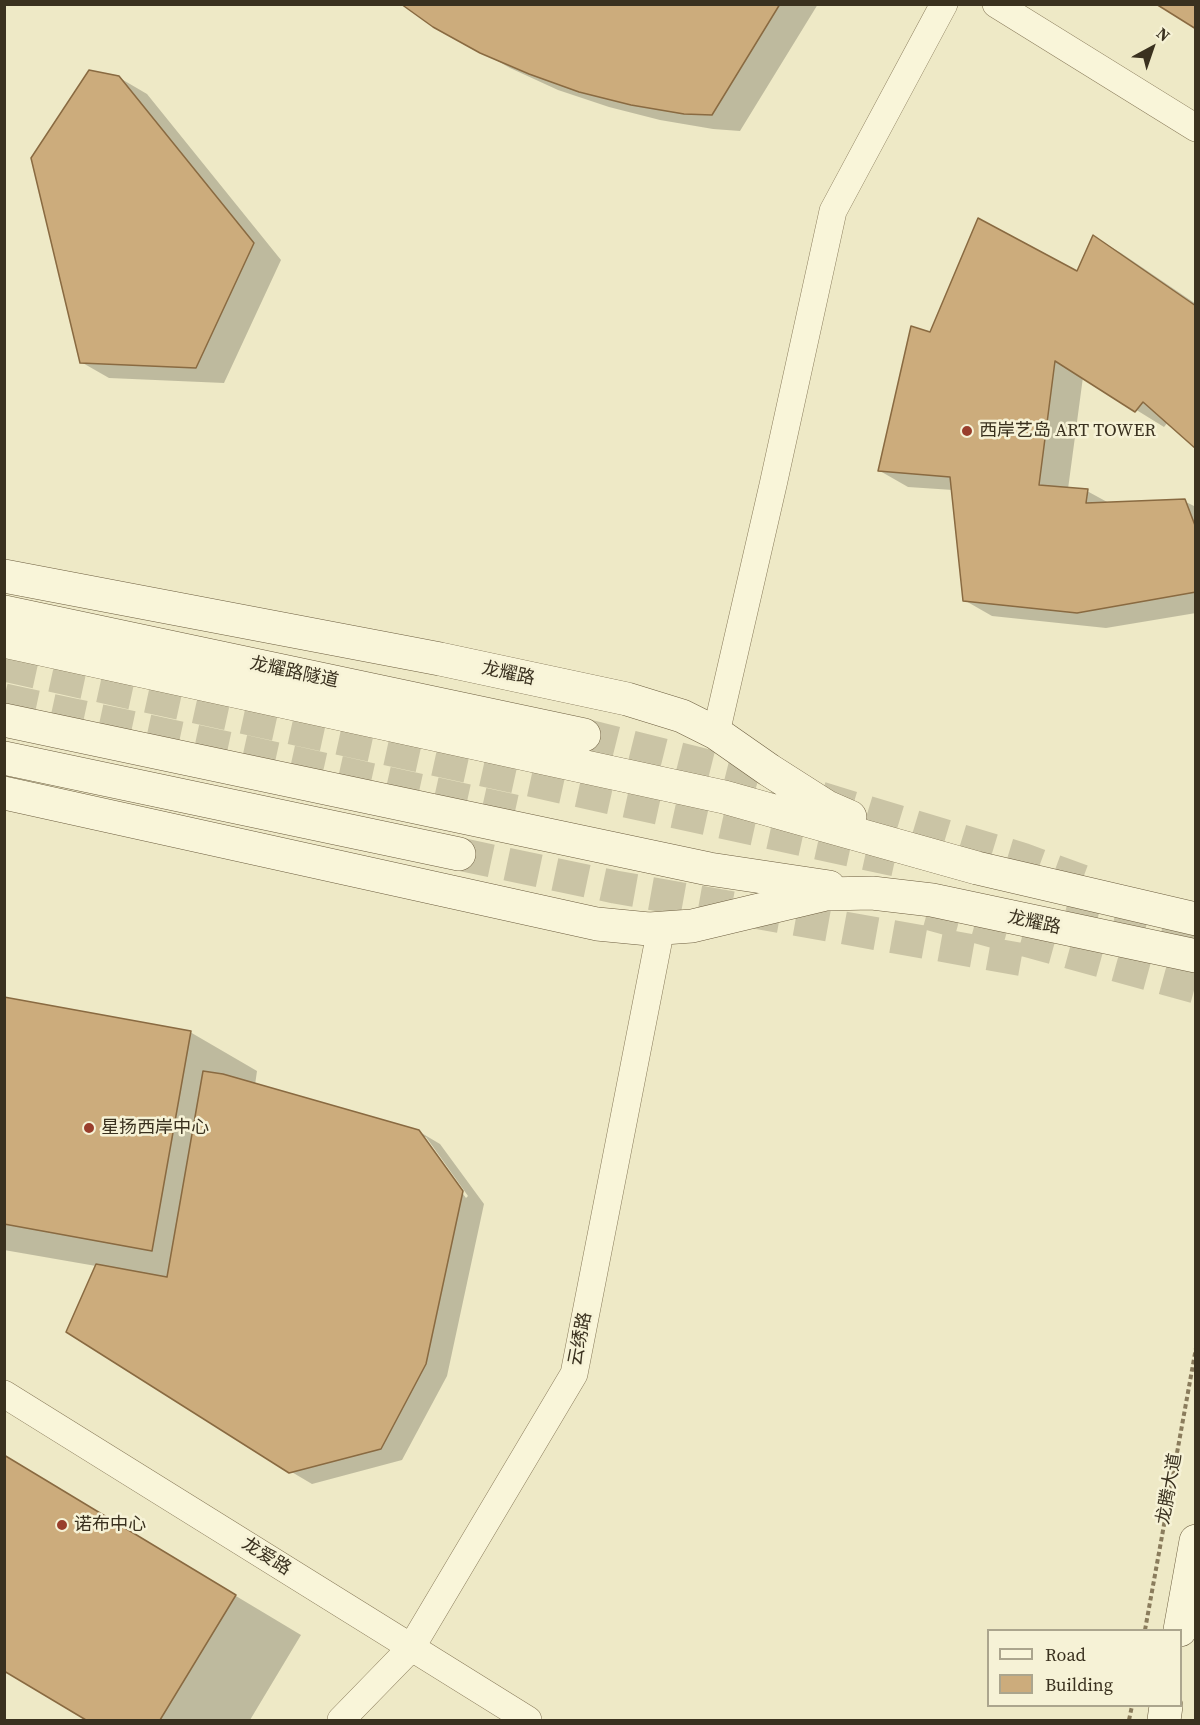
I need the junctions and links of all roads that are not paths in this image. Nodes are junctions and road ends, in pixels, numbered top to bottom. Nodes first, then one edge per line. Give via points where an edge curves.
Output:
1 (944, 4) edge
2 (996, 4) edge
3 (1196, 129) edge
4 (4, 576) edge
5 (4, 612) edge
6 (4, 641) edge
7 (4, 720) edge
8 (716, 733) junction
9 (584, 735) tunnel mouth
10 (4, 758) edge
11 (4, 794) edge
12 (459, 855) tunnel mouth
13 (977, 868) junction
14 (872, 893) junction
15 (1196, 919) edge
16 (661, 928) junction
17 (1196, 956) edge
18 (4, 1394) edge
19 (1196, 1541) edge
20 (1180, 1629) edge
21 (411, 1648) junction
22 (341, 1720) edge
23 (528, 1720) edge

1 - 8 street via 833,211
2 - 3 street
4 - 8 main road, 龙耀路 via 440,659 627,699 682,716
5 - 9 main road, 龙耀路隧道
6 - 13 main road, 龙耀路 via 724,797
7 - 14 main road, 龙耀路 via 709,869
8 - 13 main road, 龙耀路 via 827,807
10 - 12 main road
11 - 16 main road, 龙耀路 via 597,924
13 - 15 main road, 龙耀路
14 - 16 main road, 龙耀路 via 826,894 692,926
14 - 17 main road, 龙耀路 via 932,900
16 - 21 street, 云绣路 via 574,1374
18 - 21 street, 龙爱路
19 - 20 main road, 龙腾大道
21 - 22 street, 云绣路
21 - 23 street, 龙爱路

